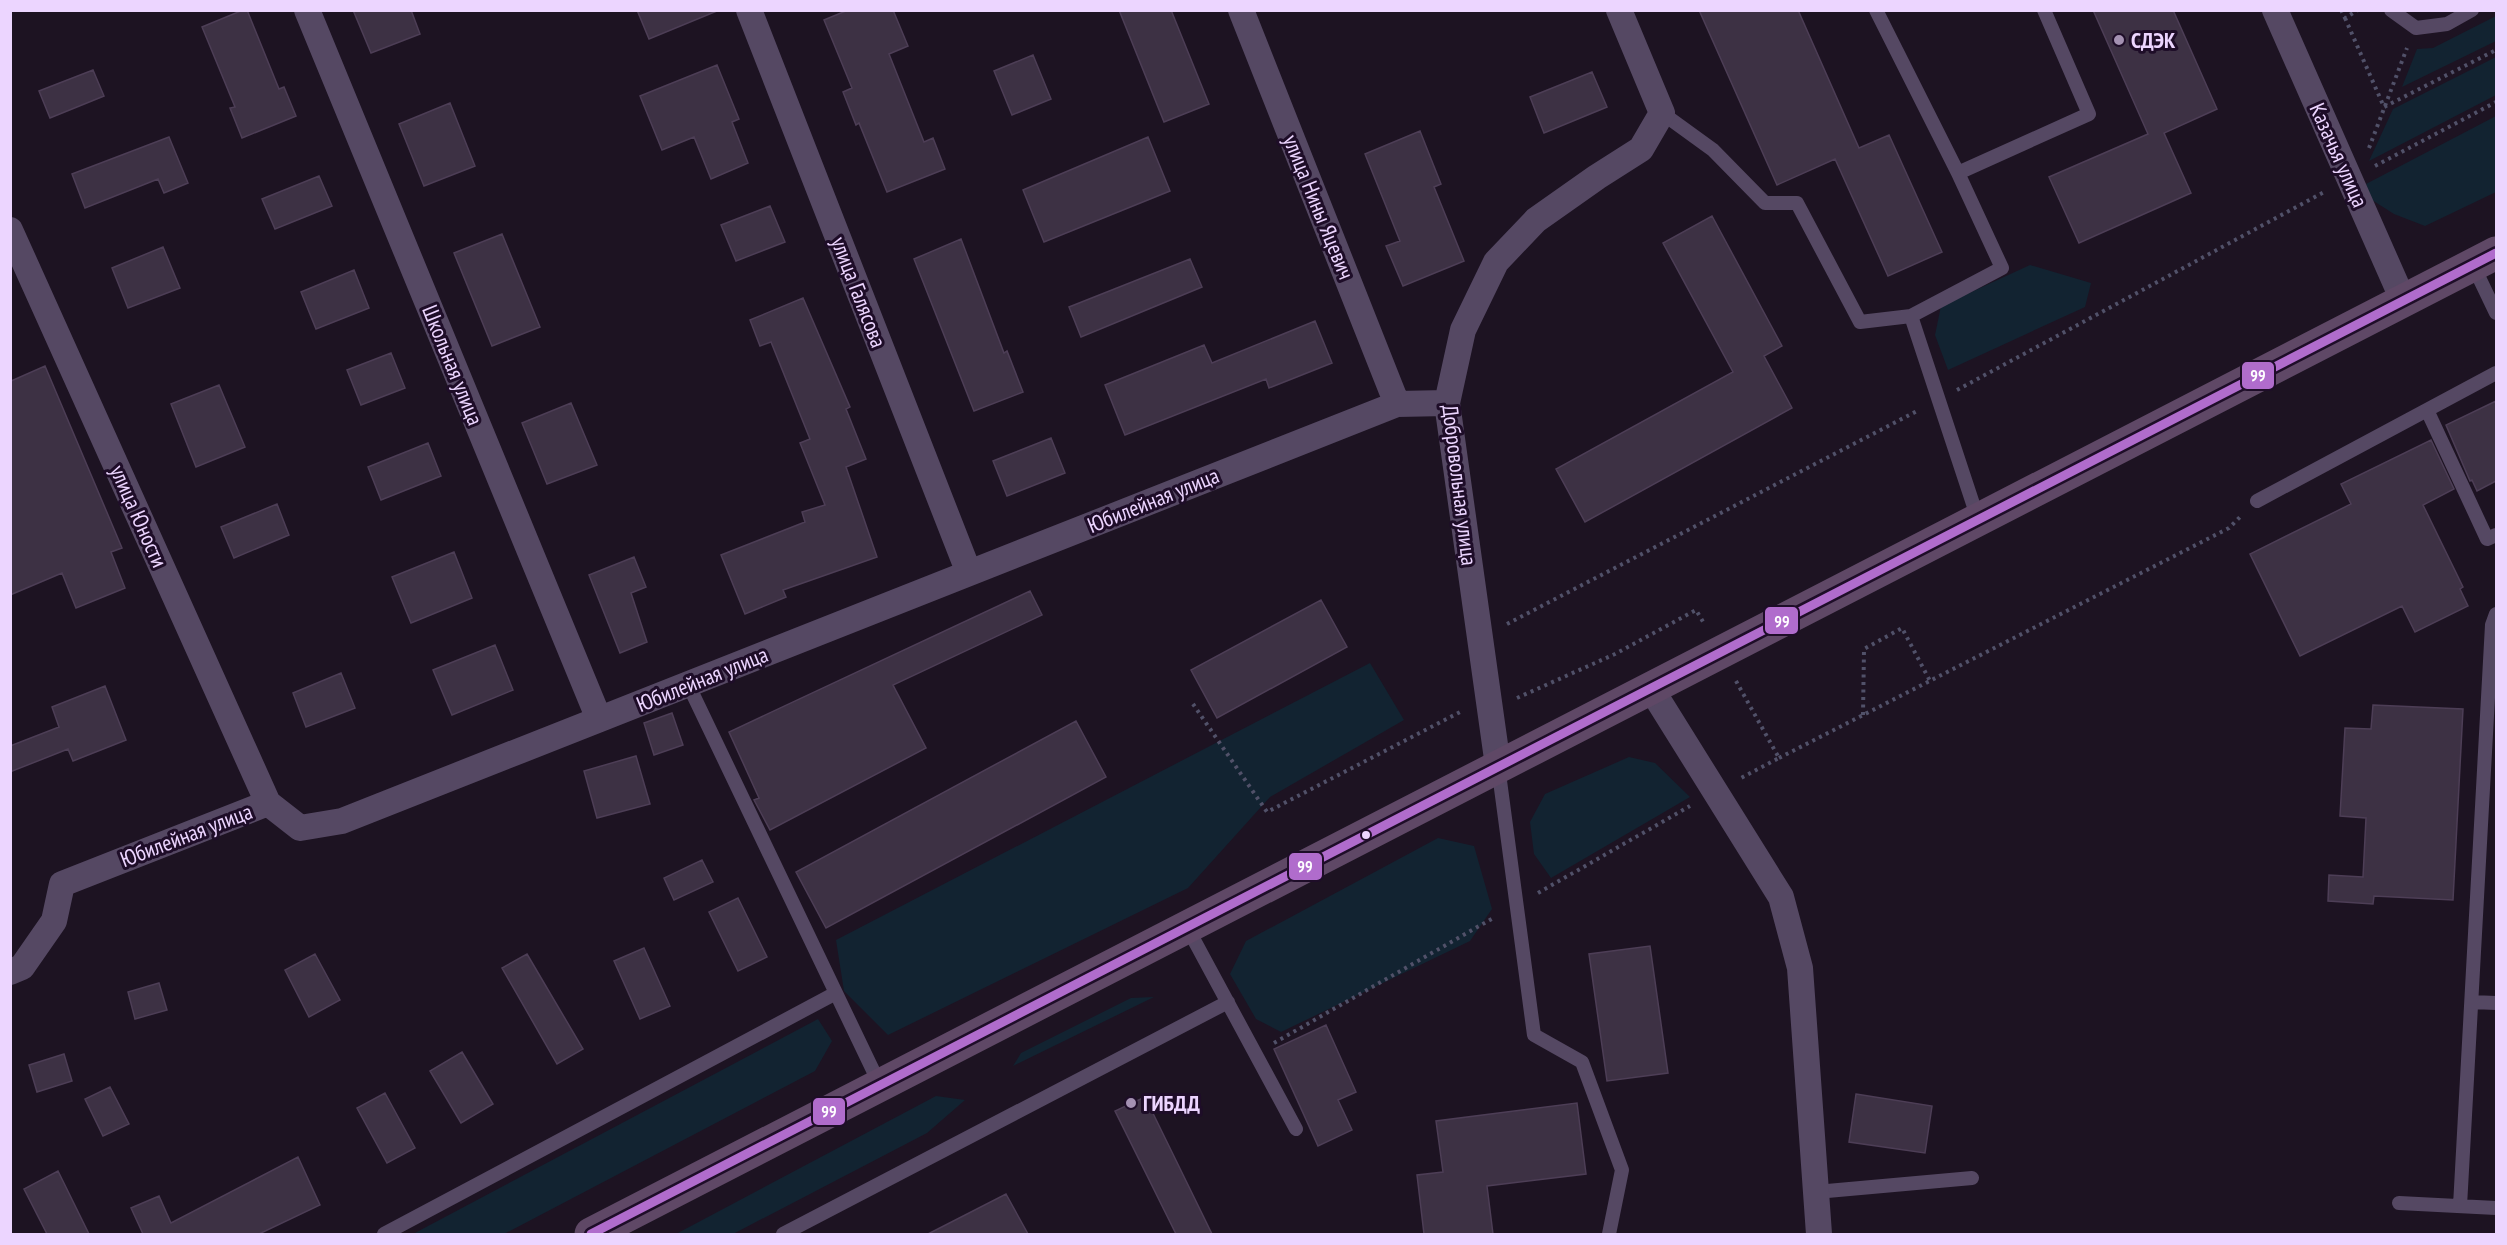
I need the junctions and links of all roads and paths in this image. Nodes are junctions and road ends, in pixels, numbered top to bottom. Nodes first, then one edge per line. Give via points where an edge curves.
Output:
1 (307, 10) edge
2 (749, 10) edge
3 (1241, 10) edge
4 (1619, 10) edge
5 (1876, 10) edge
6 (2044, 10) edge
7 (2275, 10) edge
8 (2341, 10) edge
9 (2358, 10) edge
10 (2391, 10) edge
11 (2472, 10) edge
12 (2345, 18) junction
13 (2416, 28) junction
14 (2496, 50) edge
15 (2496, 102) edge
16 (2384, 107) junction
17 (1662, 113) junction
18 (1958, 173) junction
19 (2349, 179) junction
20 (10, 230) edge
21 (2485, 259) edge
22 (2403, 300) junction
23 (2496, 313) edge
24 (1911, 316) junction
25 (2496, 373) edge
26 (1940, 399) junction
27 (1447, 403) junction
28 (1397, 404) junction
29 (2427, 410) junction
30 (2257, 501) joint
31 (1978, 519) junction
32 (2496, 535) edge
33 (969, 573) junction
34 (2496, 614) edge
35 (1481, 637) junction
36 (1930, 681) junction
37 (688, 684) junction
38 (1650, 687) junction
39 (1863, 715) junction
40 (599, 719) junction
41 (1779, 758) dead end
42 (1498, 765) junction
43 (268, 803) junction
44 (1187, 926) junction
45 (10, 972) edge
46 (836, 993) junction
47 (1228, 1002) junction
48 (2472, 1002) junction
49 (2496, 1003) edge
50 (880, 1085) junction
51 (1296, 1129) dead end
52 (1972, 1178) dead end
53 (1816, 1192) junction
54 (2399, 1203) dead end
55 (2460, 1206) junction
56 (2496, 1208) edge
57 (384, 1234) edge
58 (591, 1234) edge
59 (783, 1234) edge
60 (1609, 1234) edge
61 (1819, 1234) edge

1 - 40 street, Школьная улица
2 - 33 street, улица Галясова
3 - 28 street, улица Нины Яцевич
4 - 17 street
5 - 18 lane
6 - 18 lane via 2089,114
7 - 19 street, Казачья улица
8 - 12 path
9 - 12 path
10 - 13 lane
11 - 13 lane via 2447,24
12 - 16 path
13 - 16 path
14 - 16 path
15 - 19 path
16 - 19 path via 2365,156
17 - 24 lane via 1713,150 1765,202 1797,203 1860,322
17 - 27 street, Добровольная улица via 1641,149 1536,220 1496,262 1463,330
18 - 24 lane via 2002,267
19 - 22 street, Казачья улица
19 - 26 path
20 - 43 street, улица Юности
21 - 22 main road
21 - 23 lane
22 - 31 main road
24 - 26 lane
25 - 29 lane
26 - 31 lane
26 - 35 path
27 - 28 street, Юбилейная улица
27 - 35 street, Добровольная улица
28 - 33 street, Юбилейная улица
29 - 30 lane
29 - 32 lane via 2487,539
30 - 36 path via 2229,528
31 - 38 main road
33 - 37 street, Юбилейная улица
34 - 48 lane via 2492,625
35 - 42 street, Добровольная улица
36 - 39 path
36 - 39 path via 1902,628 1864,649
37 - 40 street, Юбилейная улица
37 - 46 lane
38 - 42 main road
38 - 53 street via 1781,897 1800,968
39 - 41 path
40 - 43 street, Юбилейная улица via 342,820 300,828
42 - 44 main road
42 - 60 lane via 1534,1035 1582,1062 1622,1170
43 - 45 street, Юбилейная улица via 62,884 54,921 22,967
44 - 47 lane
44 - 50 main road
46 - 50 lane
46 - 57 lane
47 - 51 lane
47 - 59 lane
48 - 49 lane
48 - 55 lane
50 - 58 main road
52 - 53 lane
53 - 61 street
54 - 55 lane
55 - 56 lane

